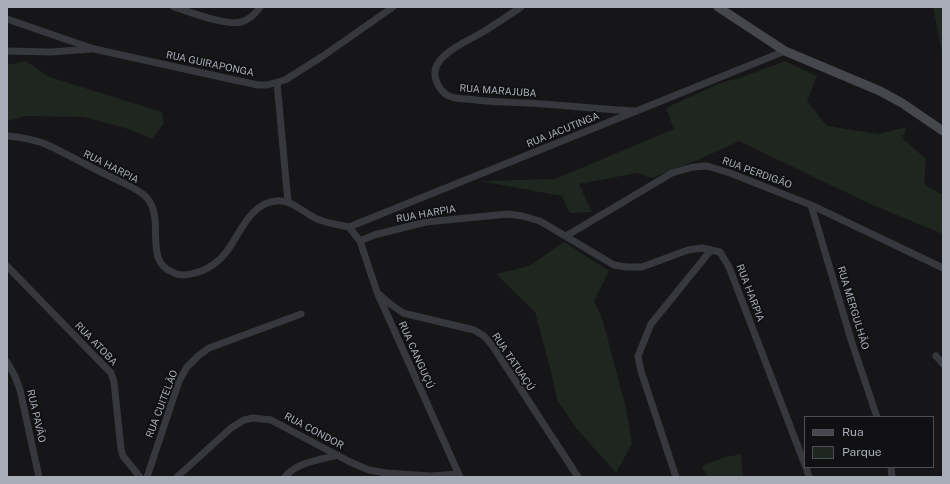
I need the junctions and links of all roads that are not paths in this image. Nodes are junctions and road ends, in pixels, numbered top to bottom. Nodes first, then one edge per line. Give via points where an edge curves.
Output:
1 (174, 7) edge
2 (260, 7) edge
3 (393, 7) edge
4 (521, 7) edge
5 (718, 7) edge
6 (7, 19) edge
7 (94, 49) junction
8 (7, 51) edge
9 (784, 52) junction
10 (277, 83) junction
11 (637, 111) junction
12 (943, 131) edge
13 (7, 136) edge
14 (288, 202) junction
15 (811, 205) junction
16 (349, 227) junction
17 (566, 236) junction
18 (360, 241) junction
19 (711, 250) junction
20 (7, 266) edge
21 (943, 268) edge
22 (377, 292) junction
23 (301, 314) dead end
24 (936, 356) dead end
25 (7, 362) edge
26 (943, 364) edge
27 (877, 416) edge
28 (338, 455) junction
29 (804, 463) edge
30 (459, 476) edge
31 (39, 477) edge
32 (140, 477) edge
33 (147, 477) edge
34 (177, 477) edge
35 (285, 477) edge
36 (578, 477) edge
37 (676, 477) edge

1 - 2 street via 230,23 248,19
3 - 10 street, RUA GUIRAPONGA via 322,56
4 - 11 street, RUA MARAJUBA via 442,58 435,72 436,82 441,91 455,98 489,102
5 - 9 street
6 - 7 street, RUA GUIRAPONGA
7 - 8 street via 51,52
7 - 10 street, RUA GUIRAPONGA via 258,85
9 - 11 street, RUA JACUTINGA
9 - 12 street via 880,91
10 - 14 street
11 - 16 street, RUA JACUTINGA
13 - 14 street, RUA HARPIA via 42,143 129,186 147,198 156,217 158,261 166,270 176,274 201,271 214,264 226,252 258,207 276,200
14 - 16 street via 316,219
15 - 17 street, RUA PERDIGÃO via 730,173 707,166 693,167 672,173
15 - 21 street, RUA PERDIGÃO
15 - 27 street, RUA MERGULHÃO
16 - 18 street
17 - 18 street, RUA HARPIA via 540,221 508,214 426,222
17 - 19 street, RUA HARPIA via 614,265 627,267 642,267 688,250
18 - 22 street, RUA CANGUÇÚ
19 - 29 street, RUA HARPIA via 720,252 729,267
19 - 37 street via 651,324 638,356
20 - 32 street, RUA ATOBA via 112,373 120,449
22 - 30 street, RUA CANGUÇÚ
22 - 36 street, RUA TATUAÇÚ via 403,313 474,330 484,336
23 - 33 street, RUA CUITELÃO via 209,348 187,367 179,381
24 - 26 street
25 - 31 street, RUA PAVÃO via 20,390
28 - 30 street, RUA CONDOR via 369,470 386,473
28 - 34 street, RUA CONDOR via 272,420 253,418 231,428
28 - 35 street via 299,465

